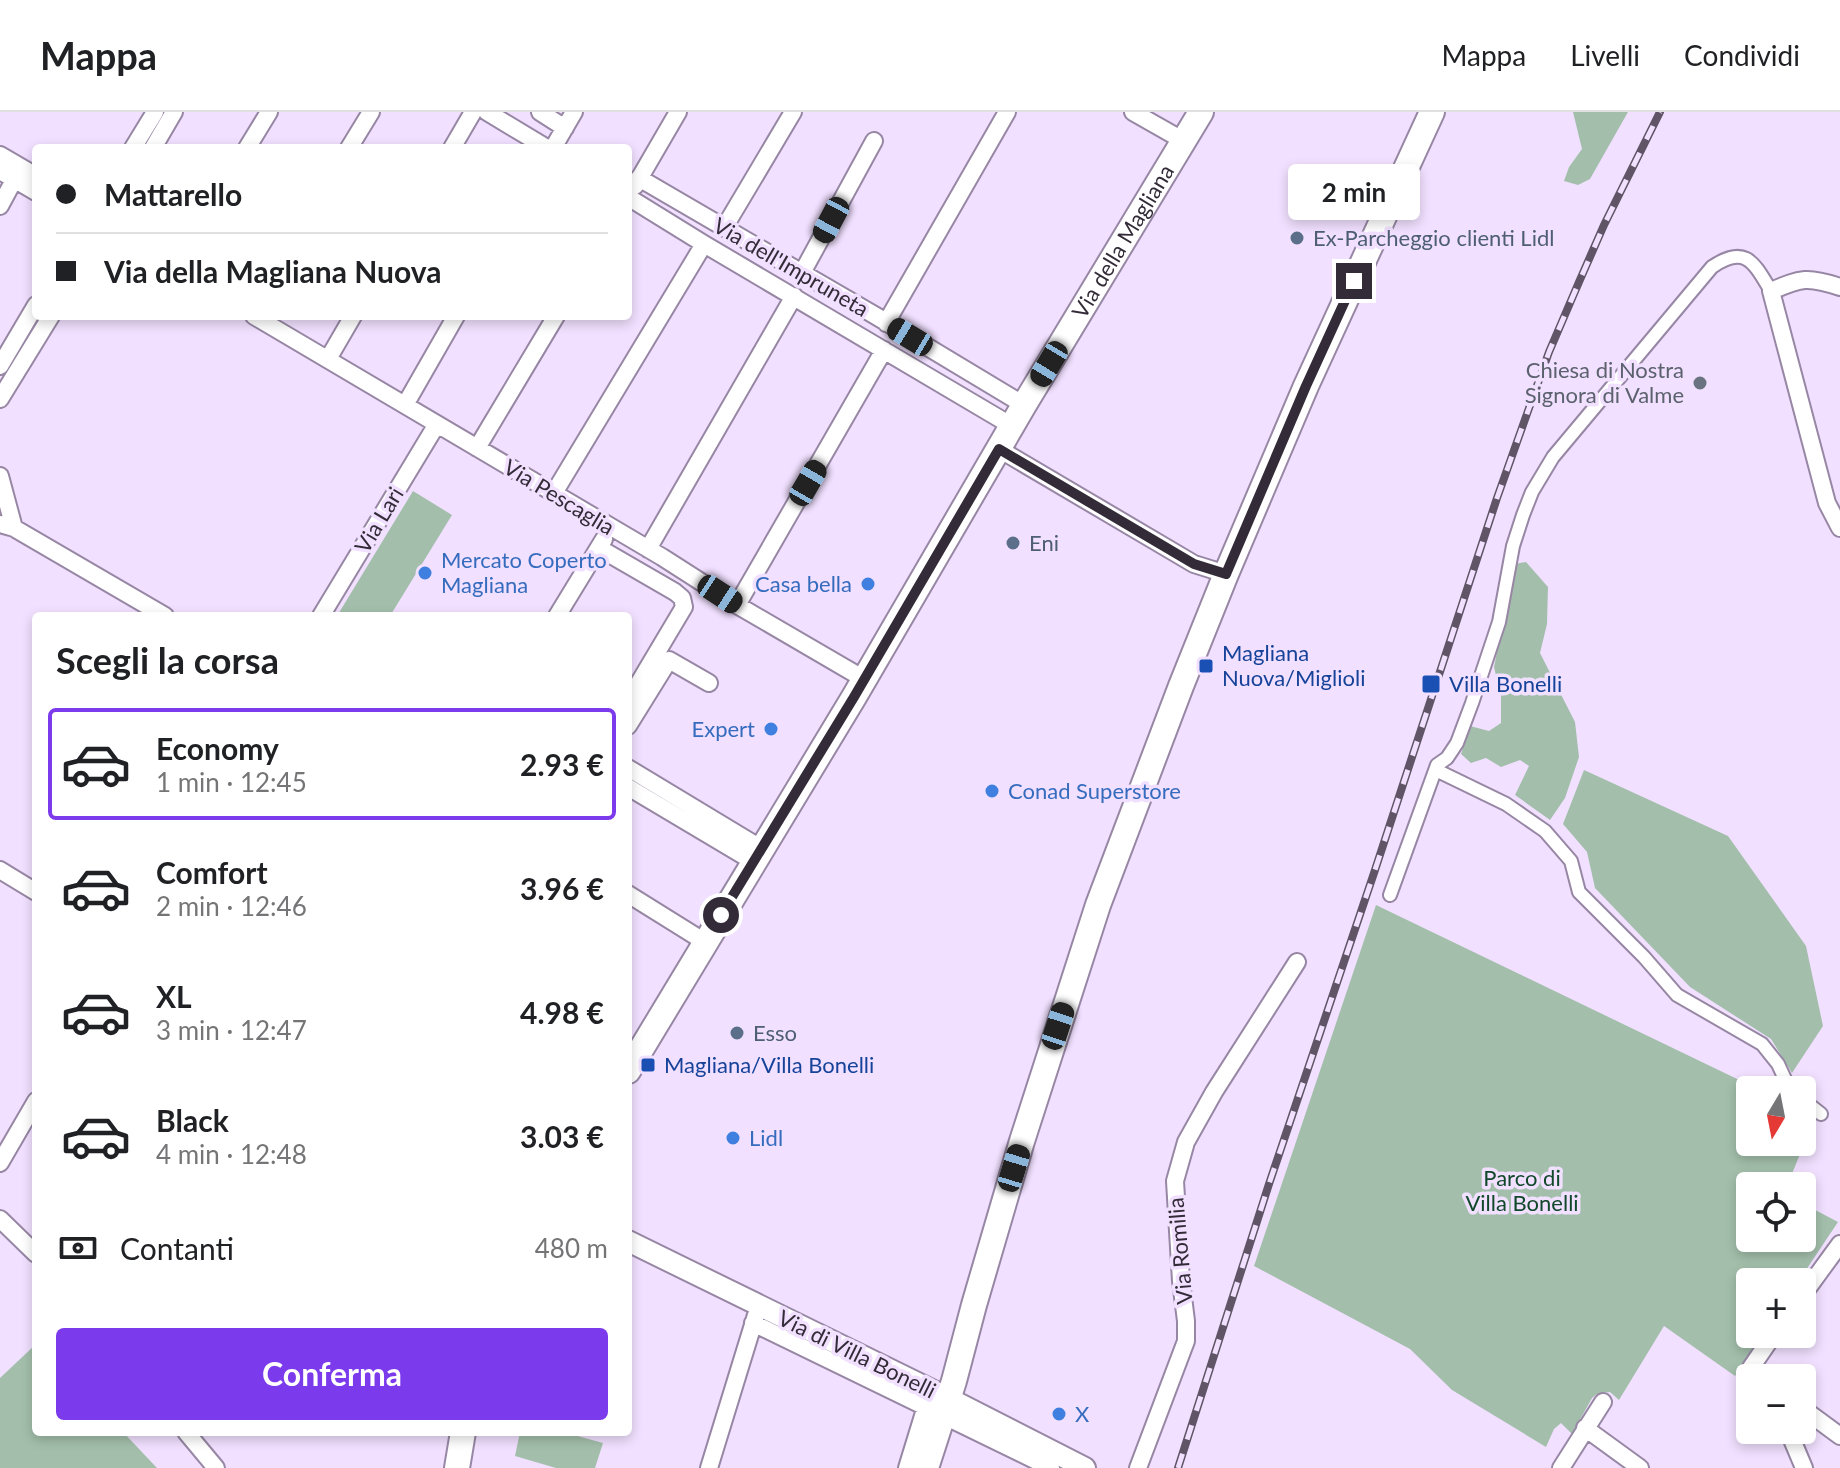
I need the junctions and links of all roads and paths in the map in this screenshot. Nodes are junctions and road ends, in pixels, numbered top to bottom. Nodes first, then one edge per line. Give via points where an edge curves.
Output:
1 (155, 112) edge
2 (174, 112) edge
3 (269, 112) edge
4 (371, 112) edge
5 (473, 112) edge
6 (487, 112) edge
7 (540, 112) edge
8 (574, 112) edge
9 (678, 112) edge
10 (793, 112) edge
11 (1007, 112) edge
12 (1133, 112) edge
13 (1201, 112) edge
14 (1432, 112) edge
15 (565, 128) junction
16 (874, 141) dead end
17 (1184, 141) junction
18 (135, 144) edge
19 (155, 144) edge
20 (249, 144) edge
21 (351, 144) edge
22 (454, 144) edge
23 (549, 144) edge
24 (557, 144) edge
25 (0, 155) edge
26 (32, 174) edge
27 (7, 176) edge
28 (632, 188) edge
29 (32, 190) edge
30 (632, 190) edge
31 (632, 191) edge
32 (0, 206) edge
33 (724, 228) junction
34 (704, 244) junction
35 (802, 273) junction
36 (1840, 287) edge
37 (1771, 291) junction
38 (794, 296) junction
39 (32, 312) edge
40 (49, 320) edge
41 (261, 320) edge
42 (351, 320) edge
43 (454, 320) edge
44 (554, 320) edge
45 (886, 323) junction
46 (884, 350) junction
47 (328, 359) junction
48 (0, 366) edge
49 (0, 399) edge
50 (405, 405) junction
51 (1018, 415) junction
52 (437, 424) junction
53 (477, 448) junction
54 (999, 449) junction
55 (0, 476) edge
56 (554, 493) junction
57 (7, 526) edge
58 (611, 528) junction
59 (1840, 528) edge
60 (599, 548) junction
61 (648, 549) junction
62 (1226, 574) junction
63 (737, 605) junction
64 (158, 612) edge
65 (323, 612) edge
66 (559, 612) edge
67 (864, 679) junction
68 (709, 683) dead end
69 (632, 694) edge
70 (632, 720) edge
71 (1437, 765) junction
72 (632, 771) edge
73 (632, 789) edge
74 (758, 856) junction
75 (0, 870) edge
76 (32, 890) edge
77 (1390, 895) dead end
78 (632, 896) edge
79 (705, 942) junction
80 (1297, 962) dead end
81 (632, 1064) edge
82 (1784, 1076) edge
83 (32, 1108) edge
84 (1816, 1110) edge
85 (1821, 1114) dead end
86 (0, 1163) edge
87 (0, 1219) edge
88 (632, 1243) edge
89 (1840, 1244) edge
90 (32, 1250) edge
91 (1816, 1277) edge
92 (756, 1314) junction
93 (1603, 1402) dead end
94 (939, 1406) junction
95 (1816, 1418) edge
96 (1585, 1428) junction
97 (189, 1436) edge
98 (462, 1436) edge
99 (1840, 1436) edge
100 (1794, 1444) edge
101 (216, 1468) edge
102 (457, 1468) edge
103 (709, 1468) edge
104 (907, 1468) edge
105 (926, 1468) edge
106 (1051, 1468) edge
107 (1085, 1468) edge
108 (1138, 1468) edge
109 (1561, 1468) edge
110 (1640, 1468) edge
111 (1804, 1468) edge

1 - 18 street
2 - 19 street
3 - 20 street
4 - 21 street
5 - 22 street
6 - 23 street
7 - 15 street
8 - 15 street
9 - 28 street
10 - 33 street
11 - 45 street
12 - 17 street
13 - 17 main road, Via della Magliana
14 - 62 main road
15 - 24 street
16 - 35 street
17 - 51 main road, Via della Magliana
25 - 26 street
27 - 29 street
27 - 32 street
30 - 33 street, Via dell'Impruneta
31 - 34 street, Via dell'Impruneta
33 - 35 street, Via dell'Impruneta
34 - 38 street, Via dell'Impruneta
34 - 56 street
35 - 45 street, Via dell'Impruneta
36 - 37 street via 1807,279
37 - 59 street via 1827,503
37 - 71 street via 1748,259 1734,256 1712,267 1553,457 1523,515 1499,622 1457,743
38 - 46 street, Via dell'Impruneta
38 - 61 street
39 - 48 street
40 - 49 street
41 - 47 street, Via Pescaglia
42 - 47 street
43 - 50 street
44 - 53 street
45 - 51 street, Via dell'Impruneta
46 - 51 street, Via dell'Impruneta
46 - 63 street
47 - 50 street, Via Pescaglia
50 - 52 street, Via Pescaglia
51 - 54 main road, Via della Magliana
52 - 53 street, Via Pescaglia
52 - 65 street, Via Lari
53 - 56 street, Via Pescaglia
54 - 62 street via 1194,564
54 - 67 main road, Via della Magliana
55 - 57 street
56 - 58 street, Via Pescaglia
57 - 64 street
58 - 60 street
58 - 61 street, Via Pescaglia
60 - 66 street
60 - 69 street via 682,598 684,607
61 - 63 street, Via Pescaglia
62 - 94 main road via 1092,922
63 - 67 street, Via Pescaglia
67 - 74 main road, Via della Magliana
68 - 70 street via 669,660
71 - 77 street
71 - 82 street via 1440,772 1506,804 1545,831 1571,861 1579,892 1677,995 1762,1044
72 - 74 street
73 - 74 street
74 - 79 main road, Via della Magliana
75 - 76 street
78 - 79 street
79 - 81 main road, Via della Magliana
80 - 108 street, Via Romilia via 1186,1142 1175,1181 1186,1341
83 - 86 street
84 - 85 street
87 - 90 street
88 - 92 street, Via di Villa Bonelli
89 - 91 street
92 - 94 street, Via di Villa Bonelli
92 - 103 street
93 - 96 street
94 - 104 street
94 - 105 main road
94 - 106 street, Via di Villa Bonelli
94 - 107 street, Via di Villa Bonelli
95 - 99 street
96 - 109 street
96 - 110 street
97 - 101 street
98 - 102 main road
100 - 111 street

